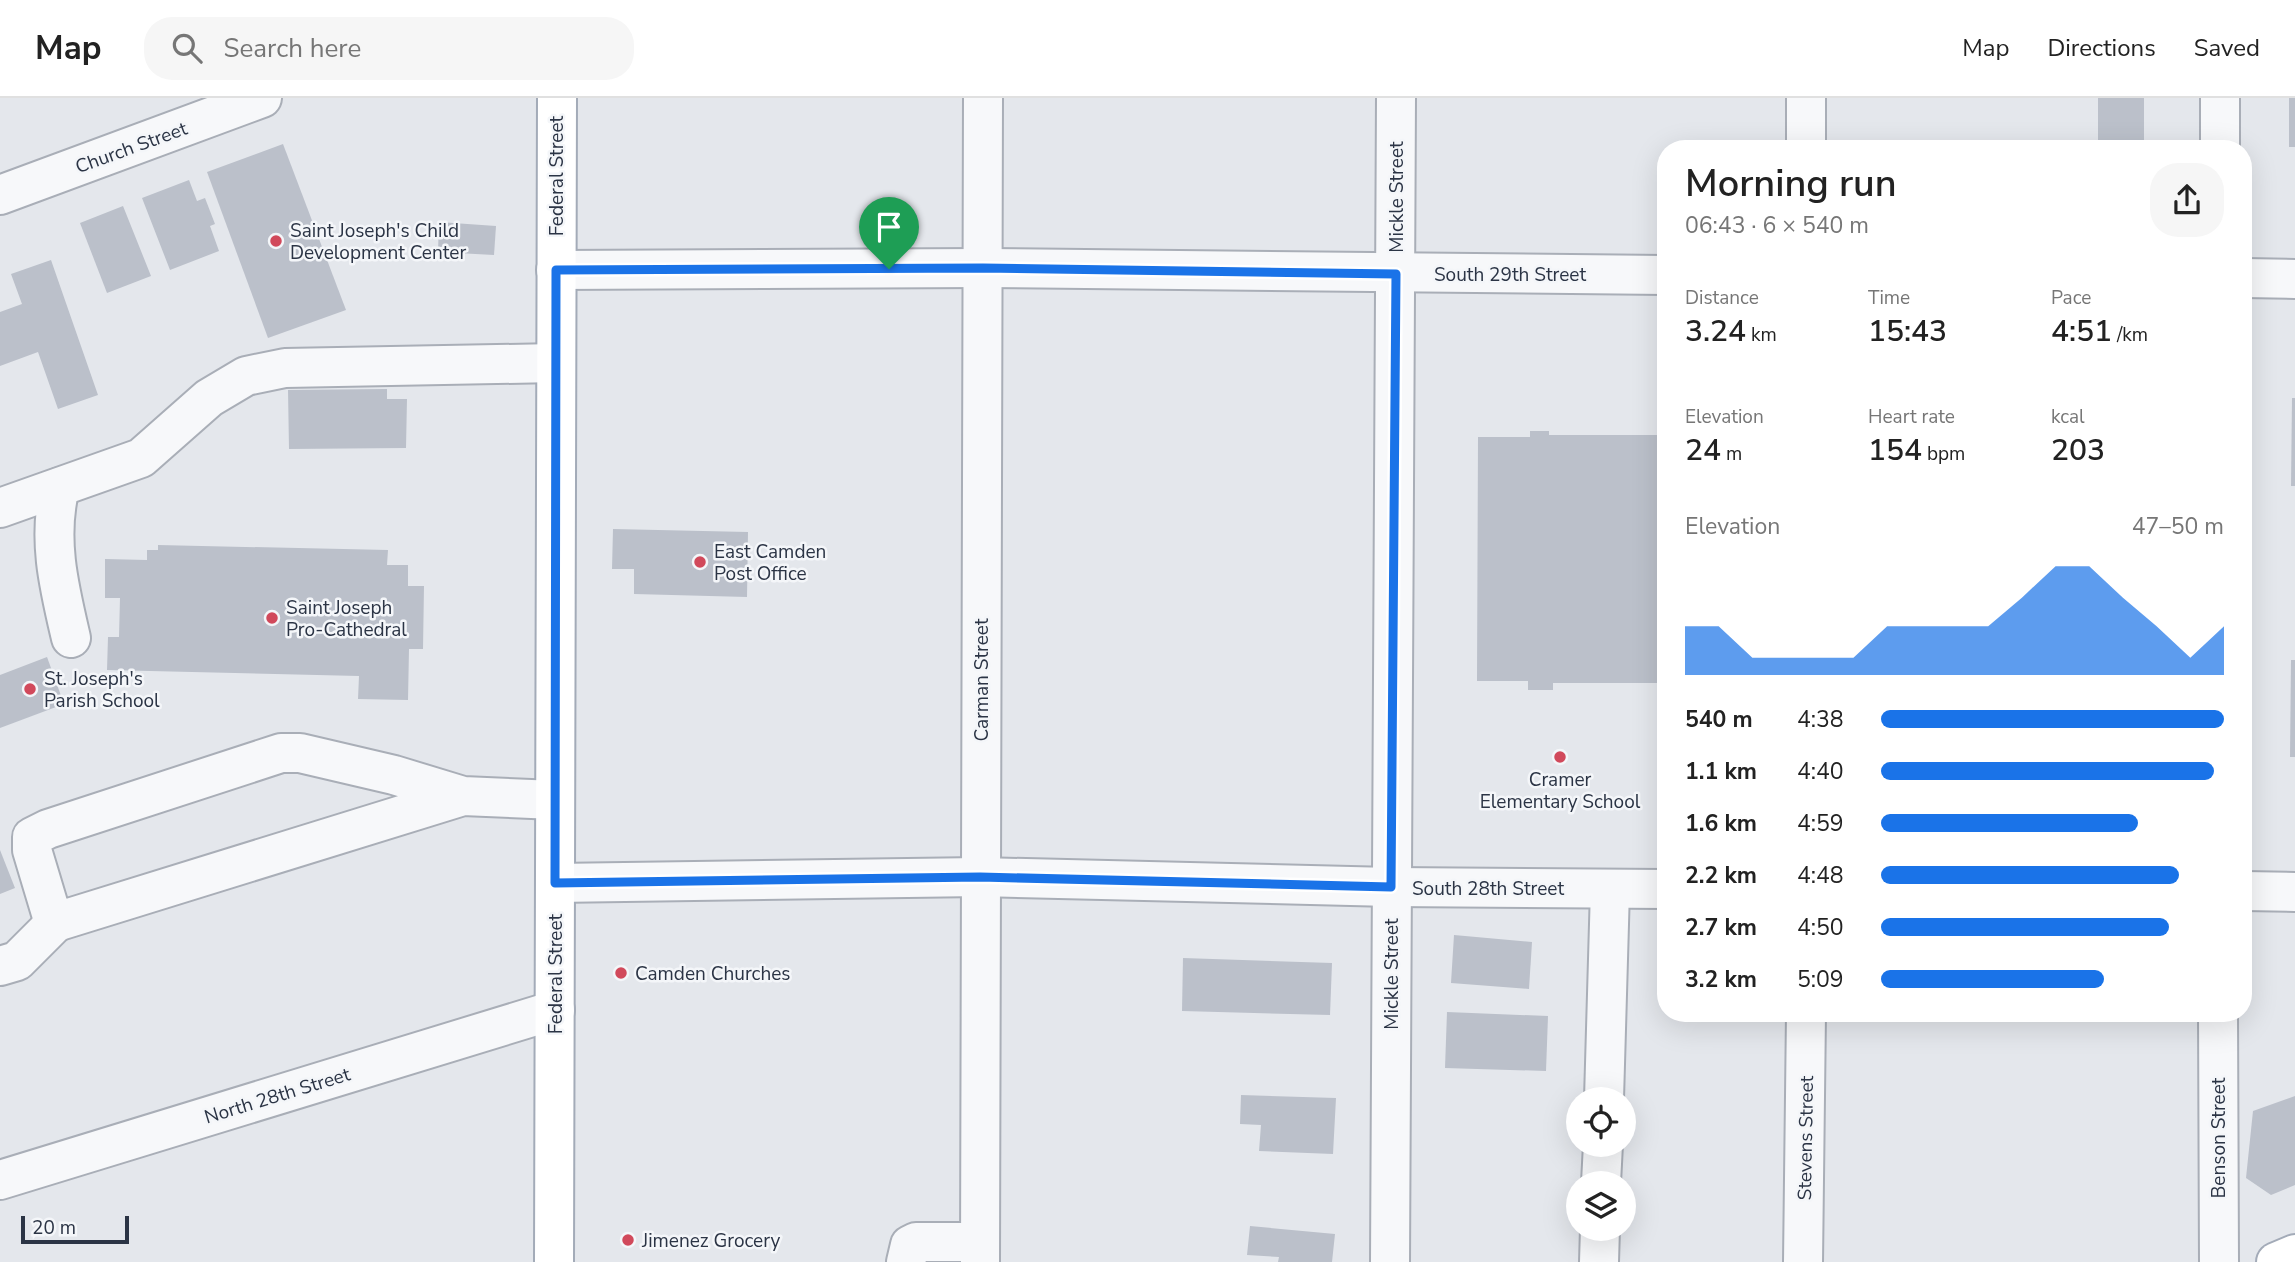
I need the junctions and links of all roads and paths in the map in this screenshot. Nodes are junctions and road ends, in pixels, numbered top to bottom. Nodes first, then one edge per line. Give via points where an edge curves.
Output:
1 (262, 98) edge
2 (556, 98) edge
3 (983, 98) edge
4 (1396, 98) edge
5 (1806, 98) edge
6 (2220, 98) edge
7 (1806, 140) edge
8 (2220, 140) edge
9 (0, 195) edge
10 (983, 268) junction
11 (556, 270) junction
12 (1396, 274) junction
13 (1657, 275) edge
14 (2252, 278) edge
15 (2295, 279) edge
16 (556, 363) junction
17 (60, 487) junction
18 (0, 508) edge
19 (71, 638) dead end
20 (463, 796) junction
21 (555, 800) junction
22 (980, 877) junction
23 (555, 883) junction
24 (1391, 887) junction
25 (1610, 888) junction
26 (1657, 888) edge
27 (2252, 891) edge
28 (2295, 892) edge
29 (56, 922) junction
30 (0, 967) edge
31 (555, 1010) junction
32 (1806, 1022) edge
33 (2218, 1022) edge
34 (1604, 1087) edge
35 (0, 1180) edge
36 (1600, 1241) edge
37 (980, 1252) edge
38 (2295, 1254) edge
39 (554, 1262) edge
40 (906, 1262) edge
41 (1390, 1262) edge
42 (1599, 1262) edge
43 (1804, 1262) edge
44 (2219, 1262) edge
45 (2276, 1262) edge

1 - 9 street, Church Street
2 - 11 main road, Federal Street
3 - 10 street, Carman Street
4 - 12 street, Mickle Street
5 - 7 street
6 - 8 street
10 - 11 street, South 29th Street
10 - 12 street, South 29th Street
10 - 22 street, Carman Street
11 - 16 main road, Federal Street
12 - 13 street, South 29th Street
12 - 24 street, Mickle Street
14 - 15 street
16 - 17 street via 285,368 246,376 209,398 141,458
16 - 21 main road, Federal Street
17 - 18 street
17 - 19 street via 53,541
20 - 21 street
20 - 29 street
20 - 29 street via 394,775 300,753 281,753 32,837 32,850
21 - 23 main road, Federal Street
22 - 23 street, South 28th Street
22 - 24 street, South 28th Street
22 - 37 street, Carman Street
23 - 31 main road, Federal Street
24 - 25 street, South 28th Street
24 - 41 street, Mickle Street
25 - 26 street, South 28th Street
25 - 34 street
27 - 28 street
29 - 30 street via 17,961
31 - 35 street, North 28th Street
31 - 39 main road, Federal Street
32 - 43 street, Stevens Street
33 - 44 street, Benson Street
36 - 42 street
37 - 40 street via 916,1242 910,1245
38 - 45 main road

